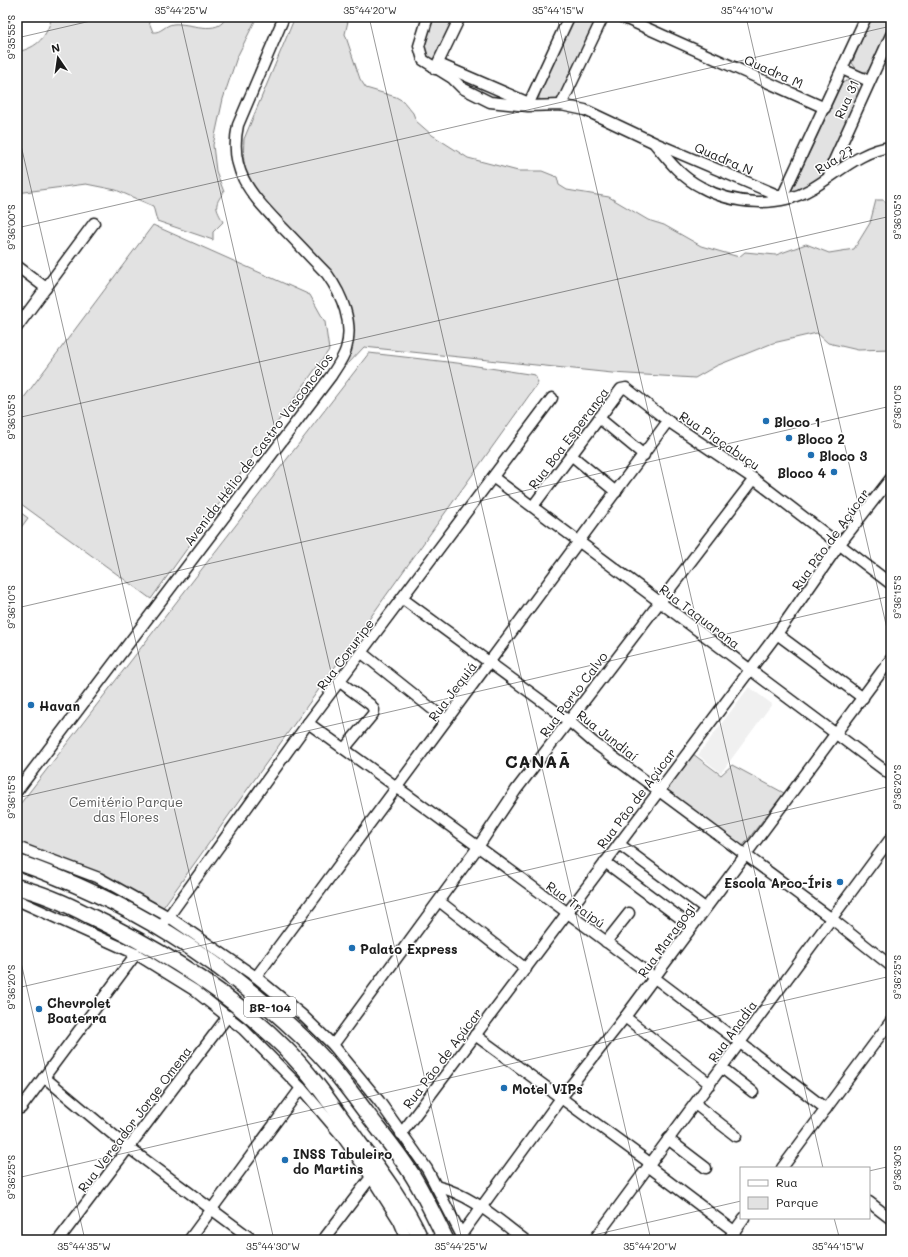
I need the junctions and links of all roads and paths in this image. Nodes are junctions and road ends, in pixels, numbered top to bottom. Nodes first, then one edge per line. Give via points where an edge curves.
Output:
1 (284, 17) edge
2 (428, 17) edge
3 (460, 17) edge
4 (569, 17) edge
5 (603, 17) edge
6 (622, 17) edge
7 (865, 17) edge
8 (891, 35) edge
9 (437, 66) junction
10 (842, 69) junction
11 (869, 81) junction
12 (529, 103) junction
13 (561, 105) junction
14 (544, 107) junction
15 (825, 108) junction
16 (655, 143) junction
17 (891, 147) edge
18 (829, 176) junction
19 (783, 199) junction
20 (94, 223) dead end
21 (17, 266) edge
22 (46, 288) junction
23 (17, 327) edge
24 (625, 388) joint
25 (552, 398) dead end
26 (599, 418) junction
27 (668, 421) junction
28 (571, 455) junction
29 (644, 455) junction
30 (494, 478) junction
31 (891, 478) edge
32 (754, 479) junction
33 (616, 492) junction
34 (533, 506) junction
35 (579, 541) junction
36 (839, 546) junction
37 (891, 584) edge
38 (403, 599) junction
39 (659, 602) junction
40 (777, 634) junction
41 (362, 653) junction
42 (891, 659) edge
43 (488, 663) junction
44 (750, 670) junction
45 (340, 682) junction
46 (864, 698) junction
47 (446, 720) junction
48 (568, 721) junction
49 (308, 723) junction
50 (836, 735) junction
51 (344, 749) junction
52 (891, 775) edge
53 (397, 788) junction
54 (17, 791) edge
55 (658, 791) junction
56 (891, 838) edge
57 (618, 844) junction
58 (17, 847) edge
59 (478, 847) junction
60 (745, 855) junction
61 (17, 862) edge
62 (605, 862) junction
63 (17, 887) edge
64 (17, 900) edge
65 (439, 901) junction
66 (705, 908) junction
67 (567, 913) junction
68 (629, 913) dead end
69 (832, 919) junction
70 (165, 922) junction
71 (691, 926) junction
72 (606, 942) junction
73 (136, 954) junction
74 (891, 966) edge
75 (526, 969) junction
76 (256, 977) junction
77 (654, 978) junction
78 (228, 1016) junction
79 (624, 1017) junction
80 (891, 1021) edge
81 (475, 1035) junction
82 (740, 1042) junction
83 (333, 1045) junction
84 (722, 1068) junction
85 (44, 1077) junction
86 (710, 1084) junction
87 (301, 1088) junction
88 (753, 1092) dead end
89 (561, 1098) junction
90 (695, 1104) junction
91 (21, 1108) dead end
92 (826, 1109) junction
93 (401, 1134) junction
94 (736, 1136) dead end
95 (668, 1139) junction
96 (129, 1148) junction
97 (649, 1165) junction
98 (783, 1167) edge
99 (706, 1168) dead end
100 (371, 1177) junction
101 (436, 1186) junction
102 (870, 1203) edge
103 (481, 1207) junction
104 (211, 1209) junction
105 (743, 1219) edge
106 (891, 1219) edge
107 (735, 1235) edge
108 (60, 1238) dead end
109 (462, 1238) edge
110 (189, 1240) edge
111 (253, 1240) edge
112 (323, 1240) edge
113 (407, 1240) edge
114 (421, 1240) edge
115 (446, 1240) edge
116 (525, 1240) edge
117 (594, 1240) edge
118 (728, 1240) edge

1 - 54 street, Avenida Hélio de Castro Vasconcelos via 238,125 235,139 236,159 241,175 254,196 336,286 341,295 349,331 346,349 331,376
2 - 9 street via 419,46 423,60
3 - 9 street
4 - 12 street
5 - 13 street
6 - 15 street, Quadra M
7 - 10 street
8 - 11 street, Rua 31
9 - 12 street
9 - 14 street via 462,88 490,102
10 - 11 street
10 - 15 street
11 - 18 street, Rua 31
12 - 14 street
13 - 14 street
13 - 16 street via 585,110
15 - 19 street
16 - 19 street, Quadra N
16 - 19 street via 672,165 700,187 734,199
17 - 18 street, Rua 27 via 868,154
18 - 19 street, Rua 27 via 812,189
20 - 22 street
21 - 22 street
22 - 23 street
24 - 26 street, Rua Boa Esperança via 621,389
24 - 27 street, Rua Piaçabuçu
25 - 30 street, Rua Coruripe
26 - 28 street, Rua Boa Esperança
26 - 29 street
27 - 29 street, Rua Jequiá
27 - 32 street, Rua Piaçabuçu
28 - 33 street
28 - 34 street, Rua Boa Esperança
29 - 33 street, Rua Jequiá
30 - 34 street, Rua Taquarana
30 - 38 street, Rua Coruripe
31 - 36 street, Rua Pão de Açúcar
32 - 36 street, Rua Piaçabuçu
32 - 39 street, Rua Porto Calvo
33 - 35 street, Rua Jequiá
34 - 35 street, Rua Taquarana
35 - 39 street, Rua Taquarana
35 - 43 street, Rua Jequiá
36 - 37 street, Rua Piaçabuçu
36 - 40 street, Rua Pão de Açúcar
38 - 41 street, Rua Coruripe
38 - 43 street, Rua Jundiaí
39 - 44 street, Rua Taquarana
39 - 48 street, Rua Porto Calvo
40 - 44 street, Rua Pão de Açúcar
40 - 46 street
41 - 45 street, Rua Coruripe
41 - 47 street
42 - 46 street, Rua Maragogi
43 - 47 street, Rua Jequiá
43 - 48 street, Rua Jundiaí
44 - 50 street, Rua Taquarana
44 - 55 street, Rua Pão de Açúcar
45 - 49 street, Rua Coruripe
45 - 51 street via 374,710
46 - 50 street, Rua Maragogi
47 - 53 street, Rua Jequiá
48 - 55 street, Rua Jundiaí
48 - 59 street, Rua Porto Calvo via 516,790
49 - 51 street, Rua Traipú
49 - 70 street, Rua Coruripe
50 - 52 street, Rua Taquarana
50 - 60 street, Rua Maragogi
51 - 53 street, Rua Traipú
53 - 59 street, Rua Traipú
53 - 76 street, Rua Jequiá
55 - 57 street, Rua Pão de Açúcar
55 - 60 street, Rua Jundiaí
56 - 69 street, Rua Anadia
57 - 62 street, Rua Pão de Açúcar
57 - 66 street
58 - 70 street via 99,878
59 - 65 street, Rua Porto Calvo
59 - 67 street, Rua Traipú
60 - 66 street, Rua Maragogi
60 - 69 street, Rua Jundiaí
61 - 70 highway, BR-104
62 - 67 street, Rua Pão de Açúcar
62 - 71 street
63 - 114 highway, BR-104 via 65,903 144,943 207,984 259,1023 310,1076 378,1168
64 - 73 street
65 - 75 street
65 - 83 street, Rua Porto Calvo
66 - 71 street, Rua Maragogi
67 - 72 street, Rua Traipú
67 - 75 street, Rua Pão de Açúcar
68 - 72 street
69 - 74 street, Rua Jundiaí
69 - 82 street, Rua Anadia
70 - 76 street
70 - 115 highway, BR-104 via 265,1002 341,1079 407,1167
71 - 77 street, Rua Maragogi
72 - 77 street, Rua Traipú
73 - 78 street via 194,990
73 - 85 street
75 - 81 street, Rua Pão de Açúcar
76 - 83 street via 301,1014
77 - 79 street, Rua Maragogi
77 - 82 street, Rua Traipú via 707,1020
78 - 87 street
78 - 96 street, Rua Vereador Jorge Omena
79 - 86 street
79 - 89 street, Rua Maragogi
80 - 92 street
81 - 89 street
81 - 93 street, Rua Pão de Açúcar
82 - 84 street, Rua Anadia
82 - 92 street, Rua Traipú
83 - 93 street via 375,1096
84 - 86 street, Rua Anadia
84 - 88 street
85 - 91 street
85 - 96 street
86 - 90 street, Rua Anadia
87 - 100 street via 341,1135
87 - 104 street
89 - 97 street
89 - 103 street, Rua Maragogi
90 - 94 street
90 - 95 street, Rua Anadia
92 - 98 street
93 - 101 street via 423,1163
95 - 97 street, Rua Anadia
95 - 99 street
96 - 104 street
96 - 108 street, Rua Vereador Jorge Omena
97 - 107 street
97 - 117 street, Rua Anadia
100 - 112 street
100 - 113 street via 399,1221
101 - 103 street via 451,1190
101 - 109 street
102 - 106 street
103 - 109 street, Rua Maragogi
103 - 116 street
104 - 110 street
104 - 111 street
105 - 107 street
107 - 118 street

